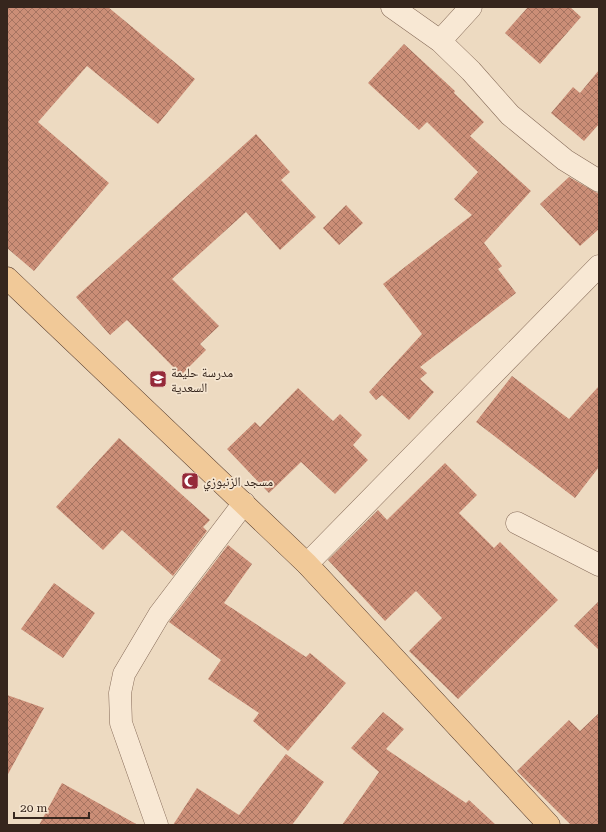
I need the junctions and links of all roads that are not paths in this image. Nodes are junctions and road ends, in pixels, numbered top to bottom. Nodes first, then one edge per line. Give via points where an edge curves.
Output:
1 (392, 7) edge
2 (471, 7) edge
3 (440, 41) junction
4 (599, 181) edge
5 (599, 266) edge
6 (7, 278) edge
7 (244, 503) junction
8 (517, 523) dead end
9 (307, 564) junction
10 (599, 565) edge
11 (157, 825) edge
12 (549, 825) edge

1 - 3 street
2 - 3 street
3 - 4 street via 510,115 566,160
5 - 9 street
6 - 7 main road
7 - 9 main road
7 - 11 street via 159,615 124,674 120,693 121,723
8 - 10 street
9 - 12 main road

